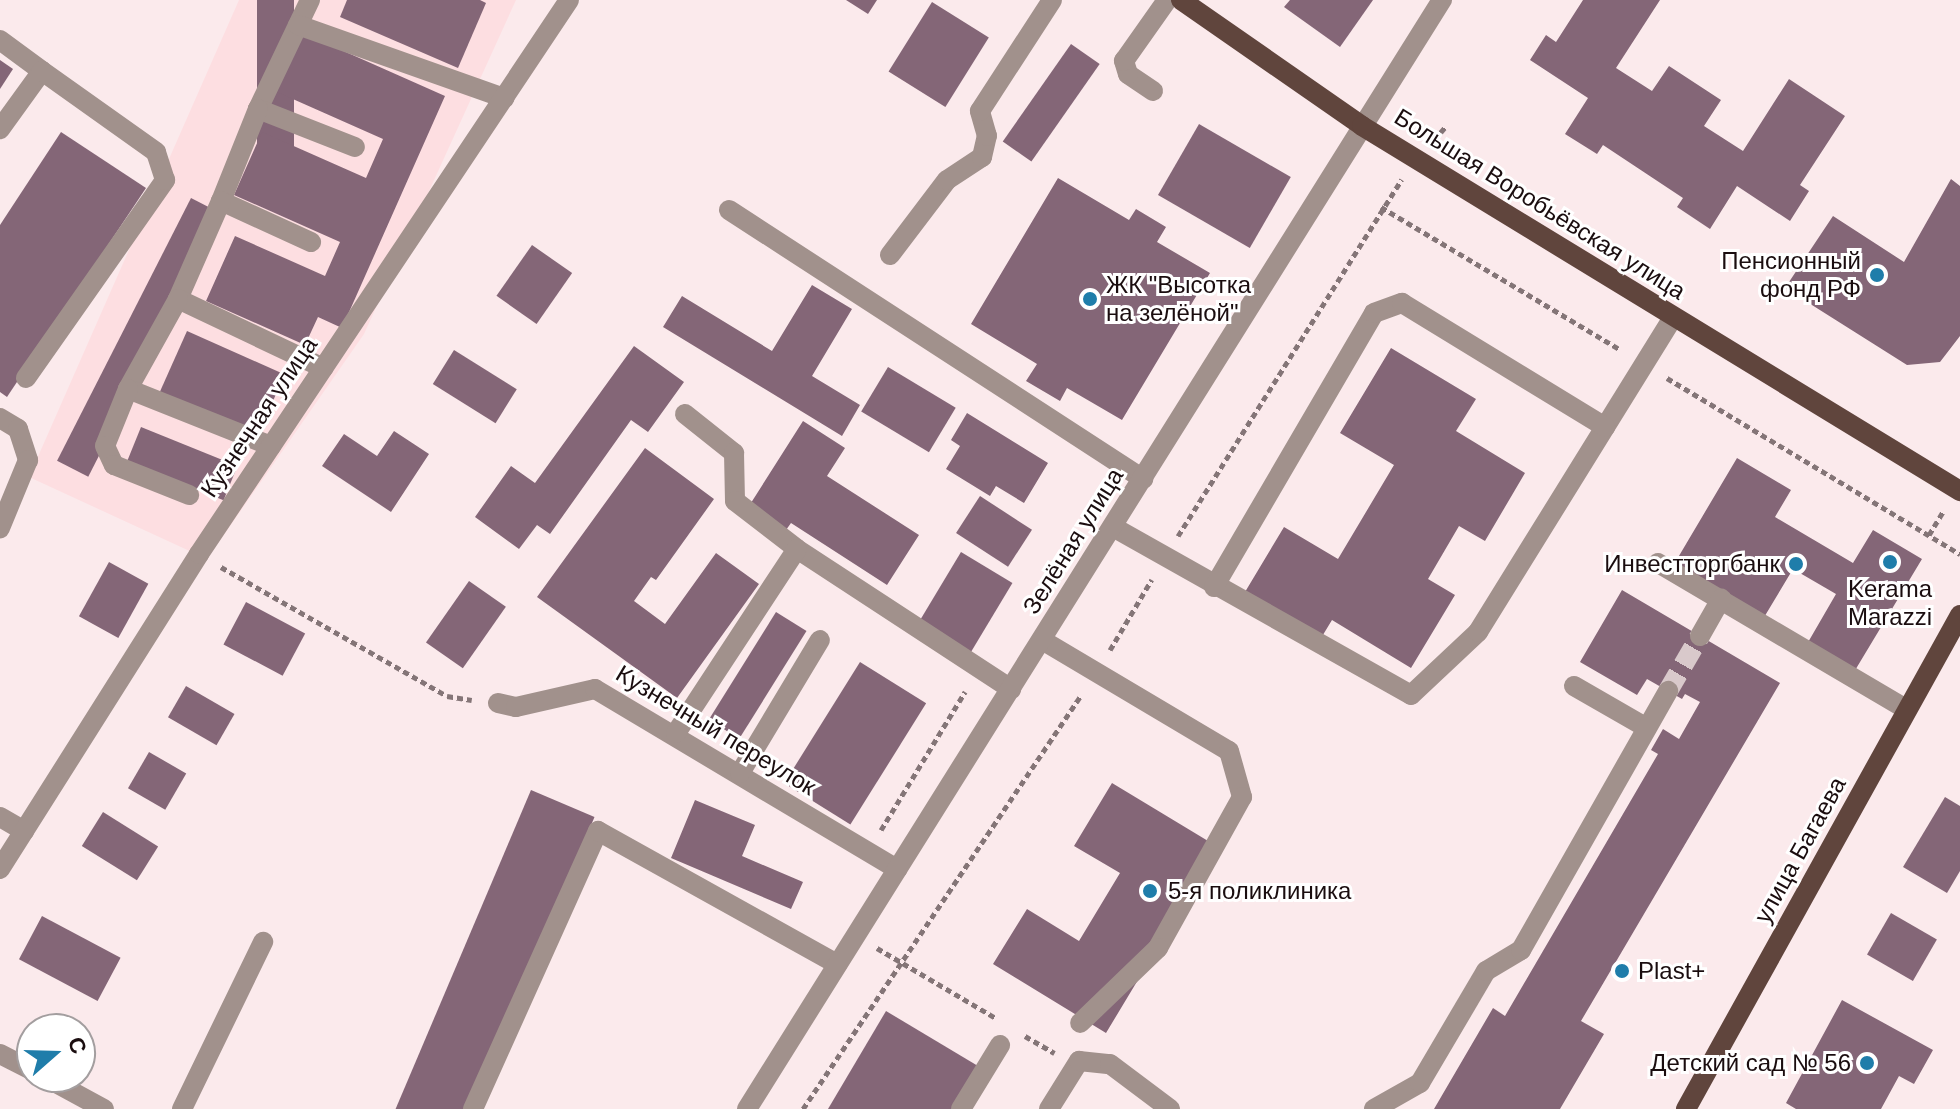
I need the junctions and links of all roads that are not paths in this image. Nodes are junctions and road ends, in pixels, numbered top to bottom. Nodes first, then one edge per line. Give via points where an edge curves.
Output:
1 (310, 0) edge
2 (1052, 0) edge
3 (1167, 0) edge
4 (1181, 0) edge
5 (1442, 0) edge
6 (566, 1) edge
7 (298, 25) junction
8 (0, 40) edge
9 (42, 71) junction
10 (1153, 91) dead end
11 (504, 98) junction
12 (258, 109) junction
13 (1362, 126) junction
14 (0, 129) edge
15 (355, 147) dead end
16 (221, 201) junction
17 (729, 210) dead end
18 (311, 242) dead end
19 (890, 255) dead end
20 (178, 299) junction
21 (1673, 317) junction
22 (323, 368) junction
23 (26, 378) dead end
24 (128, 389) junction
25 (685, 414) dead end
26 (0, 418) edge
27 (1605, 427) junction
28 (271, 446) junction
29 (1143, 479) junction
30 (1960, 491) edge
31 (189, 495) dead end
32 (1113, 527) junction
33 (0, 528) edge
34 (797, 549) junction
35 (1658, 563) dead end
36 (1214, 587) junction
37 (1721, 599) junction
38 (1960, 615) edge
39 (1700, 636) tunnel mouth
40 (820, 640) dead end
41 (1042, 640) junction
42 (1574, 686) dead end
43 (1011, 689) junction
44 (1668, 691) tunnel mouth
45 (498, 703) road end
46 (1906, 709) junction
47 (1647, 728) junction
48 (676, 733) junction
49 (740, 773) junction
50 (0, 817) edge
51 (24, 831) junction
52 (0, 869) edge
53 (897, 869) junction
54 (263, 942) dead end
55 (837, 964) junction
56 (1080, 1023) dead end
57 (1000, 1045) dead end
58 (72, 1101) edge
59 (104, 1109) edge
60 (182, 1109) edge
61 (473, 1109) edge
62 (747, 1109) edge
63 (961, 1109) edge
64 (1049, 1109) edge
65 (1170, 1109) edge
66 (1374, 1109) edge
67 (1686, 1109) edge

1 - 7 street
2 - 19 street via 980,111 987,136 982,157 947,180
3 - 10 street via 1124,61 1128,74
4 - 13 main road, Большая Воробьёвская улица
5 - 13 street, Зелёная улица
6 - 11 street, Кузнечная улица
7 - 11 street
7 - 12 street
8 - 9 street
9 - 14 street
9 - 23 street via 156,152 165,180
11 - 22 street, Кузнечная улица
12 - 15 street
12 - 16 street
13 - 21 main road, Большая Воробьёвская улица
13 - 29 street, Зелёная улица
16 - 18 street
16 - 20 street
17 - 29 street
20 - 22 street
20 - 24 street
21 - 27 street
21 - 30 main road, Большая Воробьёвская улица
22 - 28 street, Кузнечная улица
24 - 28 street
24 - 31 street via 105,446 114,465
25 - 34 street via 734,453 735,501
26 - 33 street via 18,429 28,460
27 - 36 street via 1478,632 1411,695
27 - 36 street via 1402,303 1374,313
28 - 51 street, Кузнечная улица
29 - 32 street, Зелёная улица
32 - 36 street
32 - 41 street, Зелёная улица
34 - 43 street
34 - 48 street
35 - 37 street
37 - 39 street
37 - 46 street
38 - 46 main road, улица Багаева
40 - 49 street
41 - 43 street, Зелёная улица
41 - 56 street via 1229,751 1242,797 1158,948
42 - 47 street
43 - 53 street, Зелёная улица
44 - 47 street
45 - 48 street, Кузнечный переулок via 516,707 595,689
46 - 67 main road, улица Багаева
47 - 66 street via 1521,950 1486,971 1420,1083
48 - 49 street, Кузнечный переулок
49 - 53 street, Кузнечный переулок
50 - 51 street
51 - 52 street, Кузнечная улица
53 - 55 street, Зелёная улица
54 - 60 street
55 - 61 street via 598,831
55 - 62 street, Зелёная улица
57 - 63 street
58 - 59 street
64 - 65 street via 1079,1061 1110,1064

